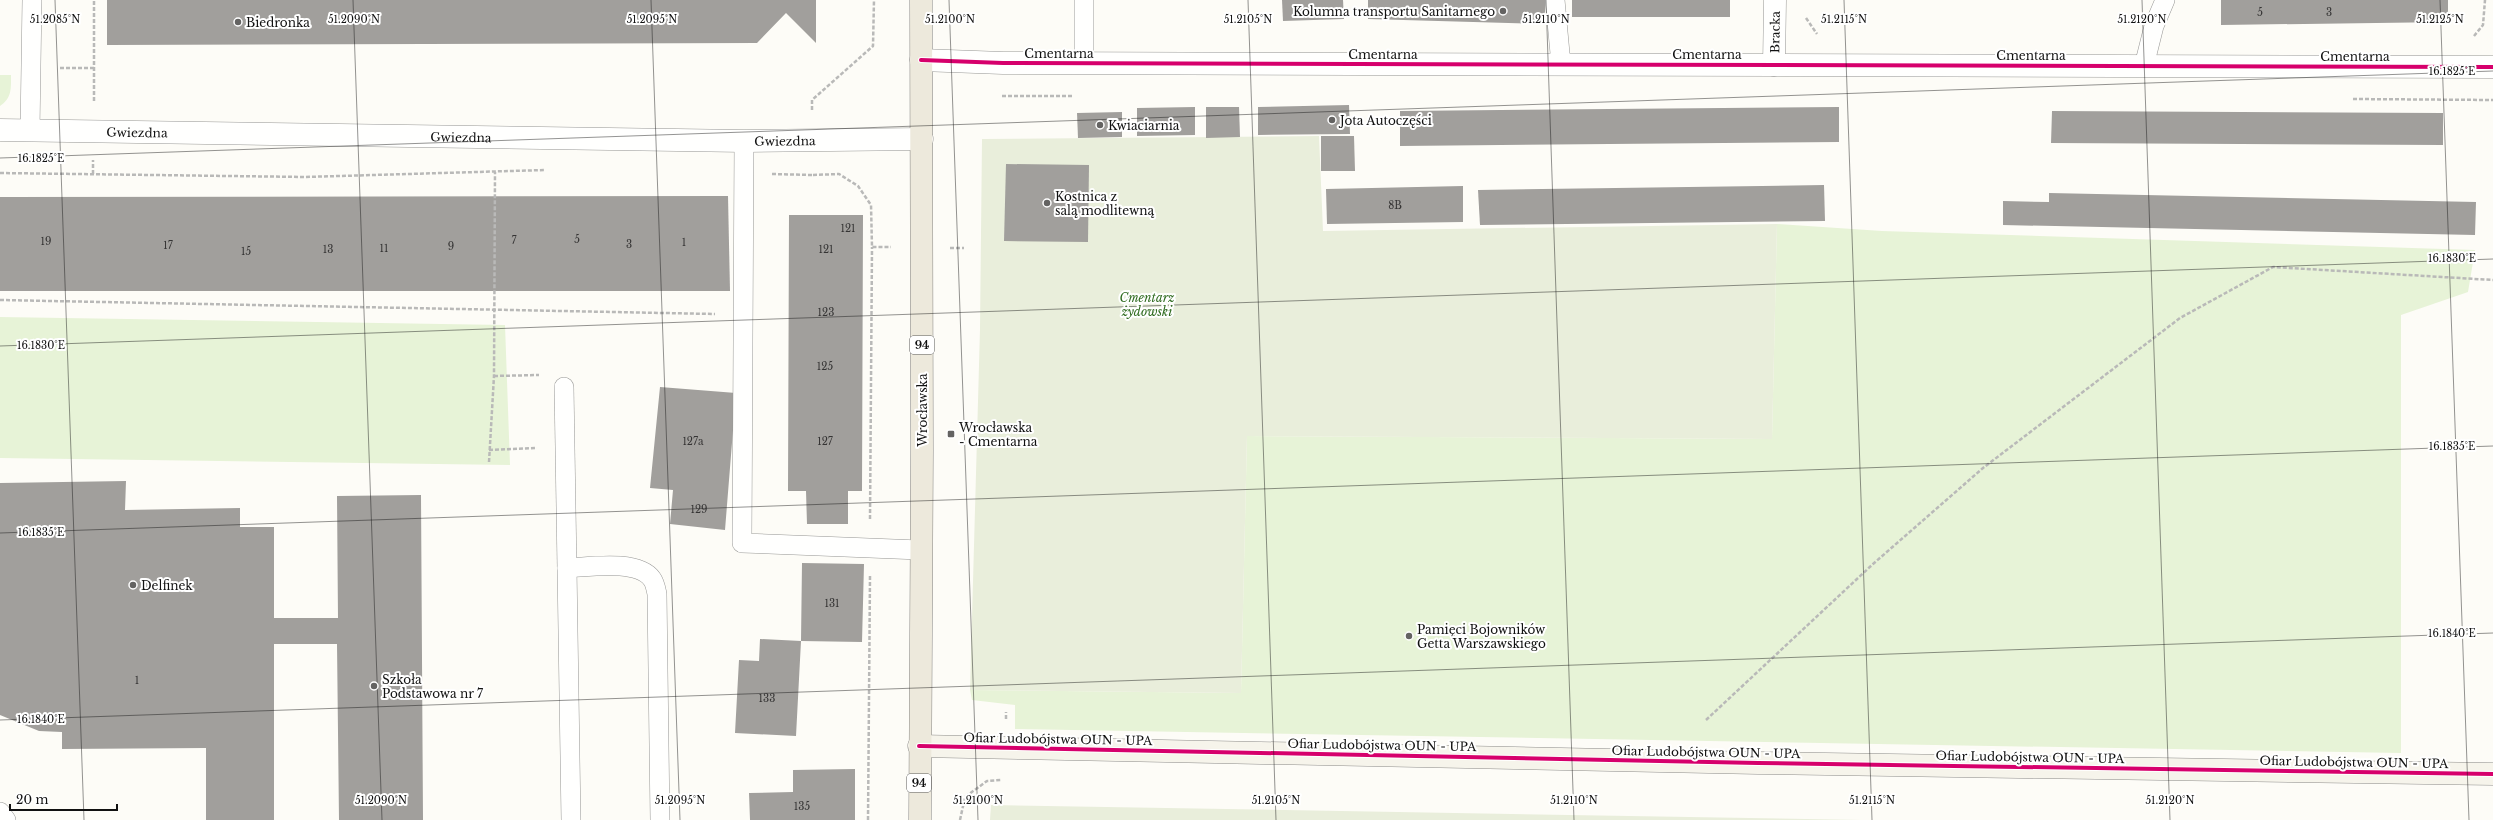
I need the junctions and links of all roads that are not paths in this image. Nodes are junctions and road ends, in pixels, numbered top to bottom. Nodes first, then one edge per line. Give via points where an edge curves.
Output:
1 (32, 0) edge
2 (921, 0) edge
3 (1084, 0) edge
4 (1555, 0) edge
5 (1775, 0) edge
6 (2165, 0) edge
7 (921, 60) junction
8 (1084, 63) junction
9 (1561, 64) junction
10 (1774, 65) junction
11 (2144, 66) junction
12 (2493, 67) edge
13 (0, 130) edge
14 (30, 130) junction
15 (922, 139) junction
16 (744, 141) junction
17 (564, 387) road end
18 (920, 550) junction
19 (567, 568) junction
20 (919, 746) junction
21 (2493, 774) edge
22 (0, 812) edge
23 (6, 820) edge
24 (571, 820) edge
25 (660, 820) edge
26 (920, 820) edge

1 - 14 lane
2 - 7 main road, Wrocławska / 94
3 - 8 lane
4 - 9 lane
5 - 10 street, Bracka
6 - 11 lane via 2154,26
7 - 8 street, Cmentarna
7 - 15 main road, Wrocławska / 94
8 - 9 street, Cmentarna
9 - 10 street, Cmentarna
10 - 11 street, Cmentarna
11 - 12 street, Cmentarna
13 - 14 street, Gwiezdna
14 - 16 street, Gwiezdna
15 - 16 street, Gwiezdna
15 - 18 main road, Wrocławska / 94
16 - 18 lane via 742,543
17 - 19 lane
18 - 20 main road, Wrocławska / 94
19 - 24 lane
19 - 25 lane via 624,566 640,569 652,579 657,594
20 - 21 street, Ofiar Ludobójstwa OUN - UPA
20 - 26 main road, Wrocławska / 94
22 - 23 lane

